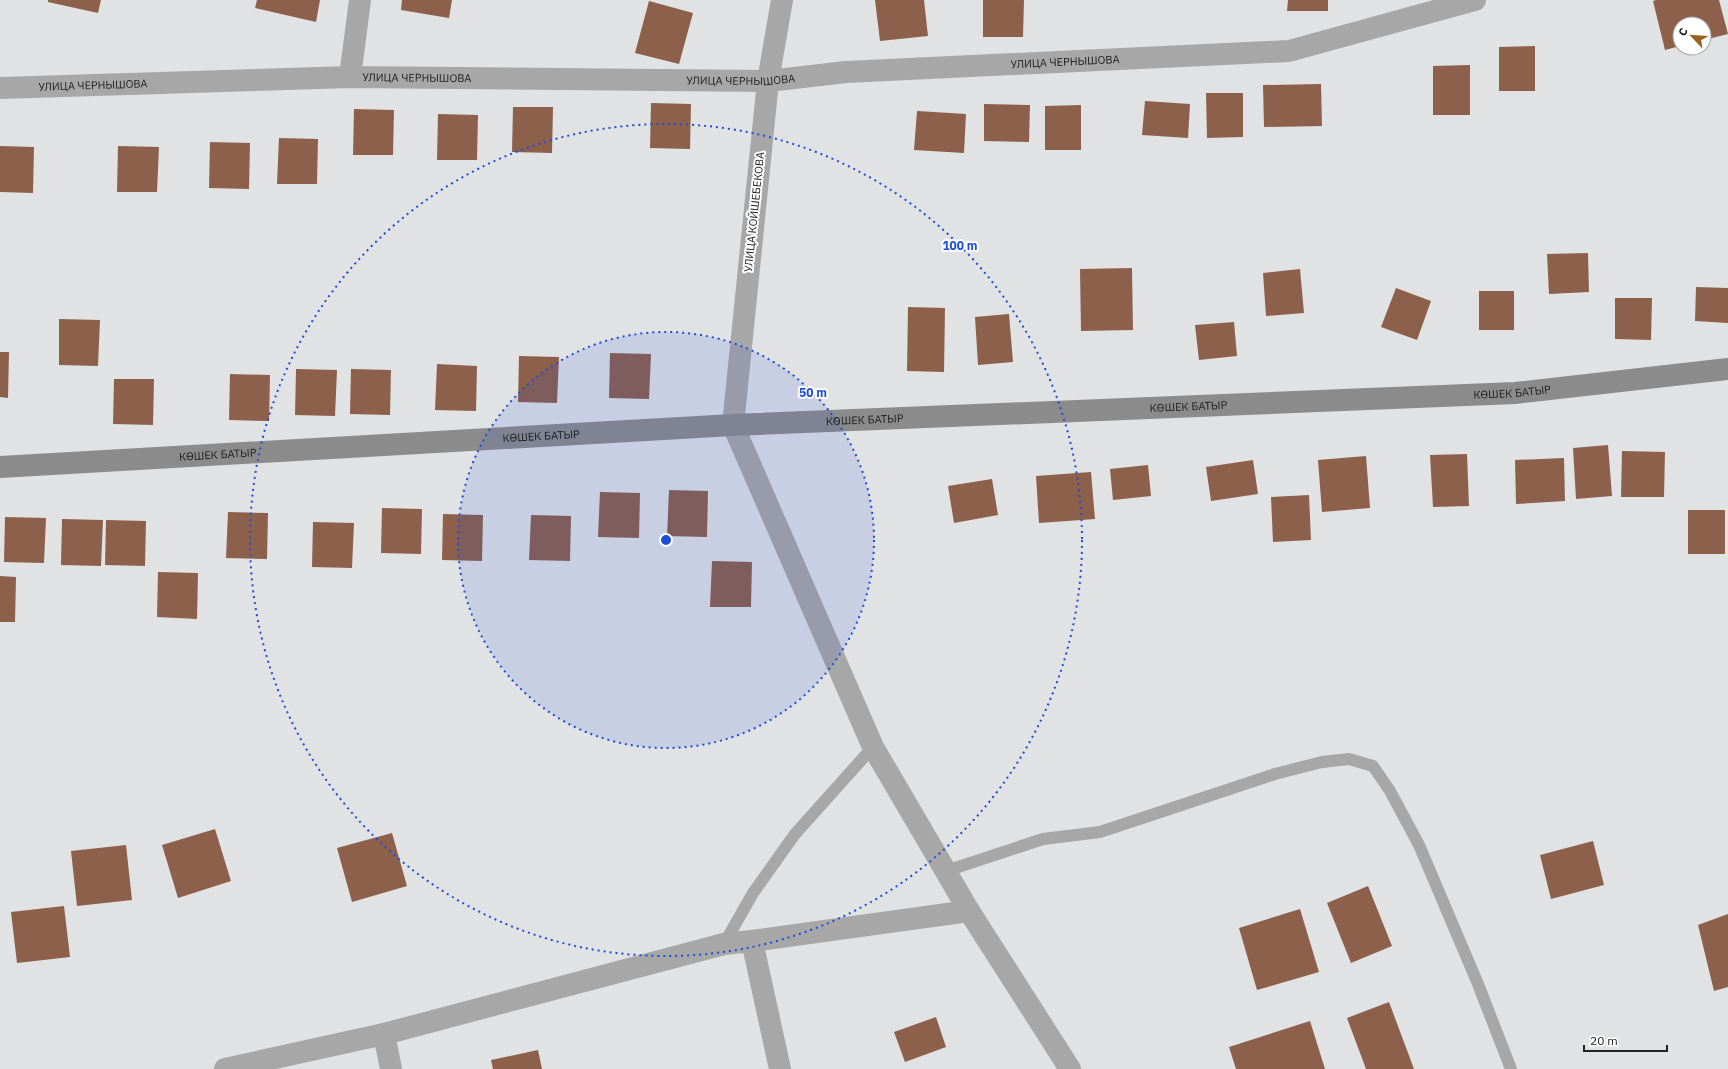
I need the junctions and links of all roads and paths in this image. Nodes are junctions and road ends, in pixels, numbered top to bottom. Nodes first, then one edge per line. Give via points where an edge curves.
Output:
1 (360, 0) edge
2 (782, 0) edge
3 (1475, 0) edge
4 (350, 77) junction
5 (768, 81) junction
6 (1, 84) edge
7 (1728, 369) edge
8 (733, 425) junction
9 (0, 467) edge
10 (873, 747) junction
11 (946, 872) junction
12 (969, 911) junction
13 (752, 941) junction
14 (724, 944) junction
15 (384, 1034) junction
16 (225, 1069) edge
17 (391, 1069) edge
18 (780, 1069) edge
19 (1070, 1069) edge
20 (1511, 1069) edge

1 - 4 street
2 - 5 street, УЛИЦА КОЙШЕБЕКОВА
3 - 5 street, УЛИЦА ЧЕРНЫШОВА via 1289,51 846,72
4 - 5 street, УЛИЦА ЧЕРНЫШОВА
4 - 6 street, УЛИЦА ЧЕРНЫШОВА
5 - 8 street, УЛИЦА КОЙШЕБЕКОВА
7 - 8 street, КӨШЕК БАТЫР via 1515,393
8 - 9 street, КӨШЕК БАТЫР
8 - 10 street
10 - 11 street
10 - 14 lane via 795,834 753,893
11 - 12 street
11 - 20 lane via 1043,839 1100,832 1275,774 1322,762 1349,759 1373,766 1390,791 1419,846
12 - 13 street
12 - 19 street
13 - 14 street
13 - 18 street
14 - 15 street
15 - 16 street
15 - 17 street

